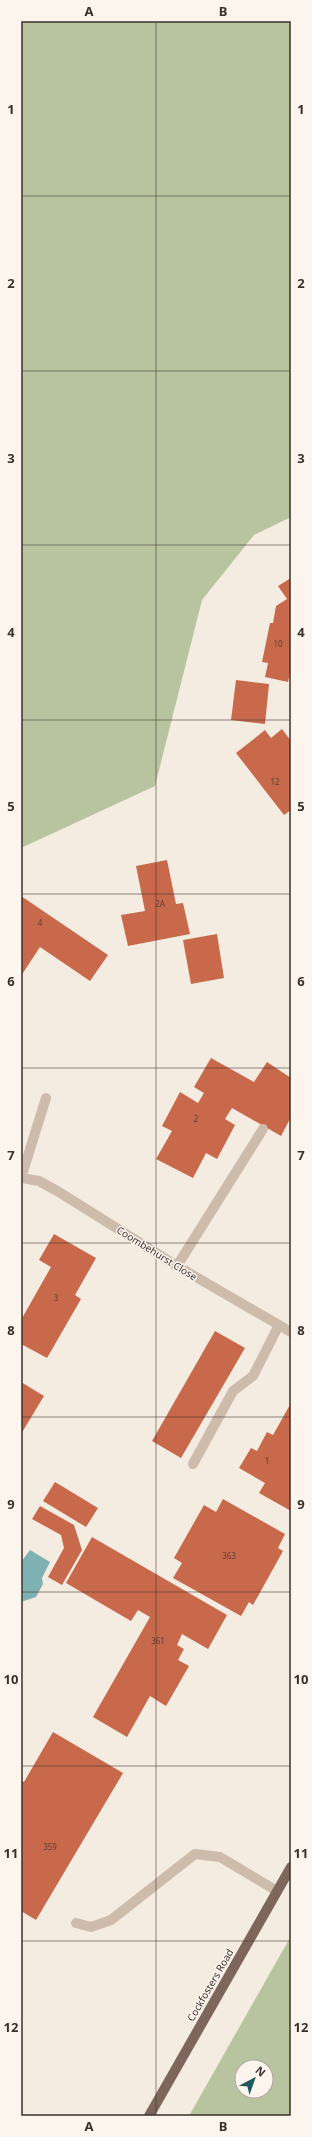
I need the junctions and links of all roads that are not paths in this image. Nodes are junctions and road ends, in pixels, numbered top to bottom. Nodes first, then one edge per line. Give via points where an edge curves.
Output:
1 (46, 1098) dead end
2 (263, 1129) dead end
3 (21, 1178) edge
4 (178, 1266) junction
5 (279, 1325) junction
6 (291, 1332) edge
7 (193, 1464) dead end
8 (291, 1867) edge
9 (277, 1890) junction
10 (76, 1923) dead end
11 (149, 2116) edge

1 - 3 street, Coombehurst Close
2 - 4 street
3 - 4 street, Coombehurst Close via 40,1181
4 - 5 street, Coombehurst Close
5 - 6 street, Coombehurst Close
5 - 7 street via 253,1376 233,1391
8 - 9 main road, Cockfosters Road
9 - 10 street via 220,1857 195,1854 111,1920 91,1927
9 - 11 main road, Cockfosters Road

